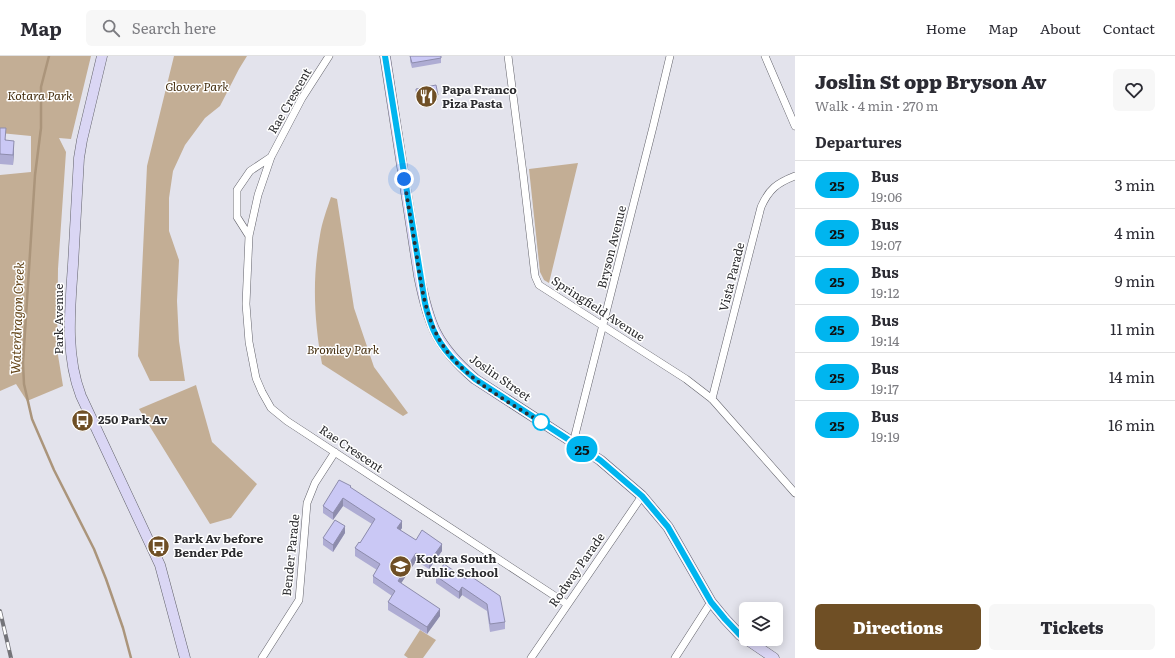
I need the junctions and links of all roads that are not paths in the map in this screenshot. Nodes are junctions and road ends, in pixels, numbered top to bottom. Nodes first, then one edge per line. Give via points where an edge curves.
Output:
1 (102, 56) edge
2 (329, 56) edge
3 (385, 56) edge
4 (508, 56) edge
5 (670, 56) edge
6 (765, 56) edge
7 (795, 126) edge
8 (271, 157) junction
9 (795, 176) edge
10 (249, 236) junction
11 (603, 326) junction
12 (712, 399) junction
13 (573, 442) junction
14 (335, 452) junction
15 (795, 493) edge
16 (642, 496) junction
17 (711, 602) junction
18 (568, 604) junction
19 (739, 634) edge
20 (756, 646) edge
21 (185, 658) edge
22 (262, 658) edge
23 (531, 658) edge
24 (675, 658) edge
25 (774, 658) edge

1 - 21 street, Park Avenue via 79,158 70,342 80,396 160,565
2 - 8 street, Rae Crescent via 302,98
3 - 13 street, Joslin Street via 419,276 433,330 458,364 475,379
4 - 11 street, Springfield Avenue via 535,276 540,285
5 - 11 street, Bryson Avenue
6 - 7 street
8 - 10 street, Rae Crescent via 258,195
8 - 10 street, Rae Crescent via 250,171 238,190 238,217
9 - 12 street, Vista Parade via 773,187 761,207
10 - 14 street, Rae Crescent via 246,304 249,342 256,378 271,408 286,421
11 - 12 street, Springfield Avenue via 686,379
11 - 13 street, Bryson Avenue
12 - 15 street, Springfield Avenue
13 - 16 street, Joslin Street via 615,472
14 - 18 street, Rae Crescent
14 - 22 street, Bender Parade via 315,483 307,503 299,600
16 - 17 street, Joslin Street via 668,527
16 - 18 street, Rodway Parade
17 - 19 street, Joslin Street
17 - 24 street
18 - 23 street, Rodway Parade
20 - 25 street, Joslin Street

